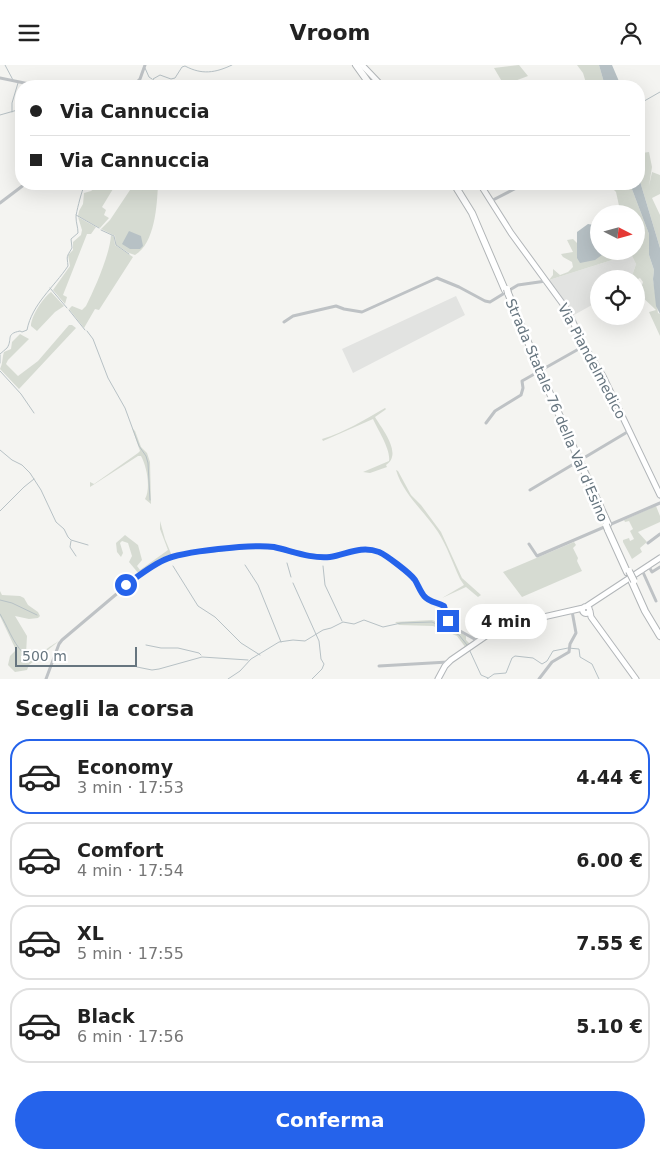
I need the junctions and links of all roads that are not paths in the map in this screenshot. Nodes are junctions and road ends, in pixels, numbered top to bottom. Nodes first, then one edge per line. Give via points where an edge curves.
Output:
1 (355, 65) edge
2 (362, 65) edge
3 (145, 66) edge
4 (0, 78) edge
5 (139, 80) edge
6 (366, 80) edge
7 (376, 80) edge
8 (15, 81) edge
9 (17, 190) edge
10 (459, 190) edge
11 (484, 190) edge
12 (515, 190) edge
13 (491, 201) junction
14 (0, 203) edge
15 (546, 281) junction
16 (284, 322) dead end
17 (585, 346) junction
18 (486, 423) dead end
19 (629, 431) junction
20 (530, 490) dead end
21 (660, 495) edge
22 (660, 503) edge
23 (660, 535) edge
24 (648, 543) dead end
25 (529, 544) dead end
26 (660, 558) edge
27 (648, 565) junction
28 (660, 567) edge
29 (642, 569) junction
30 (633, 581) junction
31 (656, 601) dead end
32 (587, 610) junction
33 (574, 612) junction
34 (660, 632) edge
35 (660, 636) edge
36 (478, 641) junction
37 (448, 662) junction
38 (380, 666) dead end
39 (46, 679) edge
40 (438, 679) edge
41 (539, 679) edge
42 (636, 679) edge

1 - 6 highway
2 - 7 main road
3 - 5 street
4 - 8 street
9 - 14 street
10 - 30 highway, Strada Statale 76 della Val d'Esino, bridge via 474,212 539,371
11 - 13 main road, Via Piandelmedico
12 - 13 street
13 - 15 main road, Via Piandelmedico
15 - 16 street via 518,285 490,302 437,278 362,311 336,306 293,316
15 - 17 main road, Via Piandelmedico via 568,311
17 - 18 street via 522,381 521,395 495,411
17 - 19 main road, Via Piandelmedico
19 - 20 street
19 - 21 main road, Via Piandelmedico
22 - 25 street via 538,556
23 - 24 street
26 - 27 main road
27 - 28 street via 652,571
27 - 29 main road
29 - 31 street
29 - 32 main road
30 - 34 highway, Strada Statale 76 della Val d'Esino
30 - 35 highway, Strada Statale 76 della Val d'Esino
32 - 33 main road
32 - 42 main road
33 - 36 main road via 505,625
33 - 41 street via 576,633 567,654 548,666
36 - 37 main road
36 - 39 street via 453,627 444,606 424,596 413,577 380,552 356,551 330,557 272,547 248,547 171,557 139,575 62,640
37 - 38 street
37 - 40 main road

